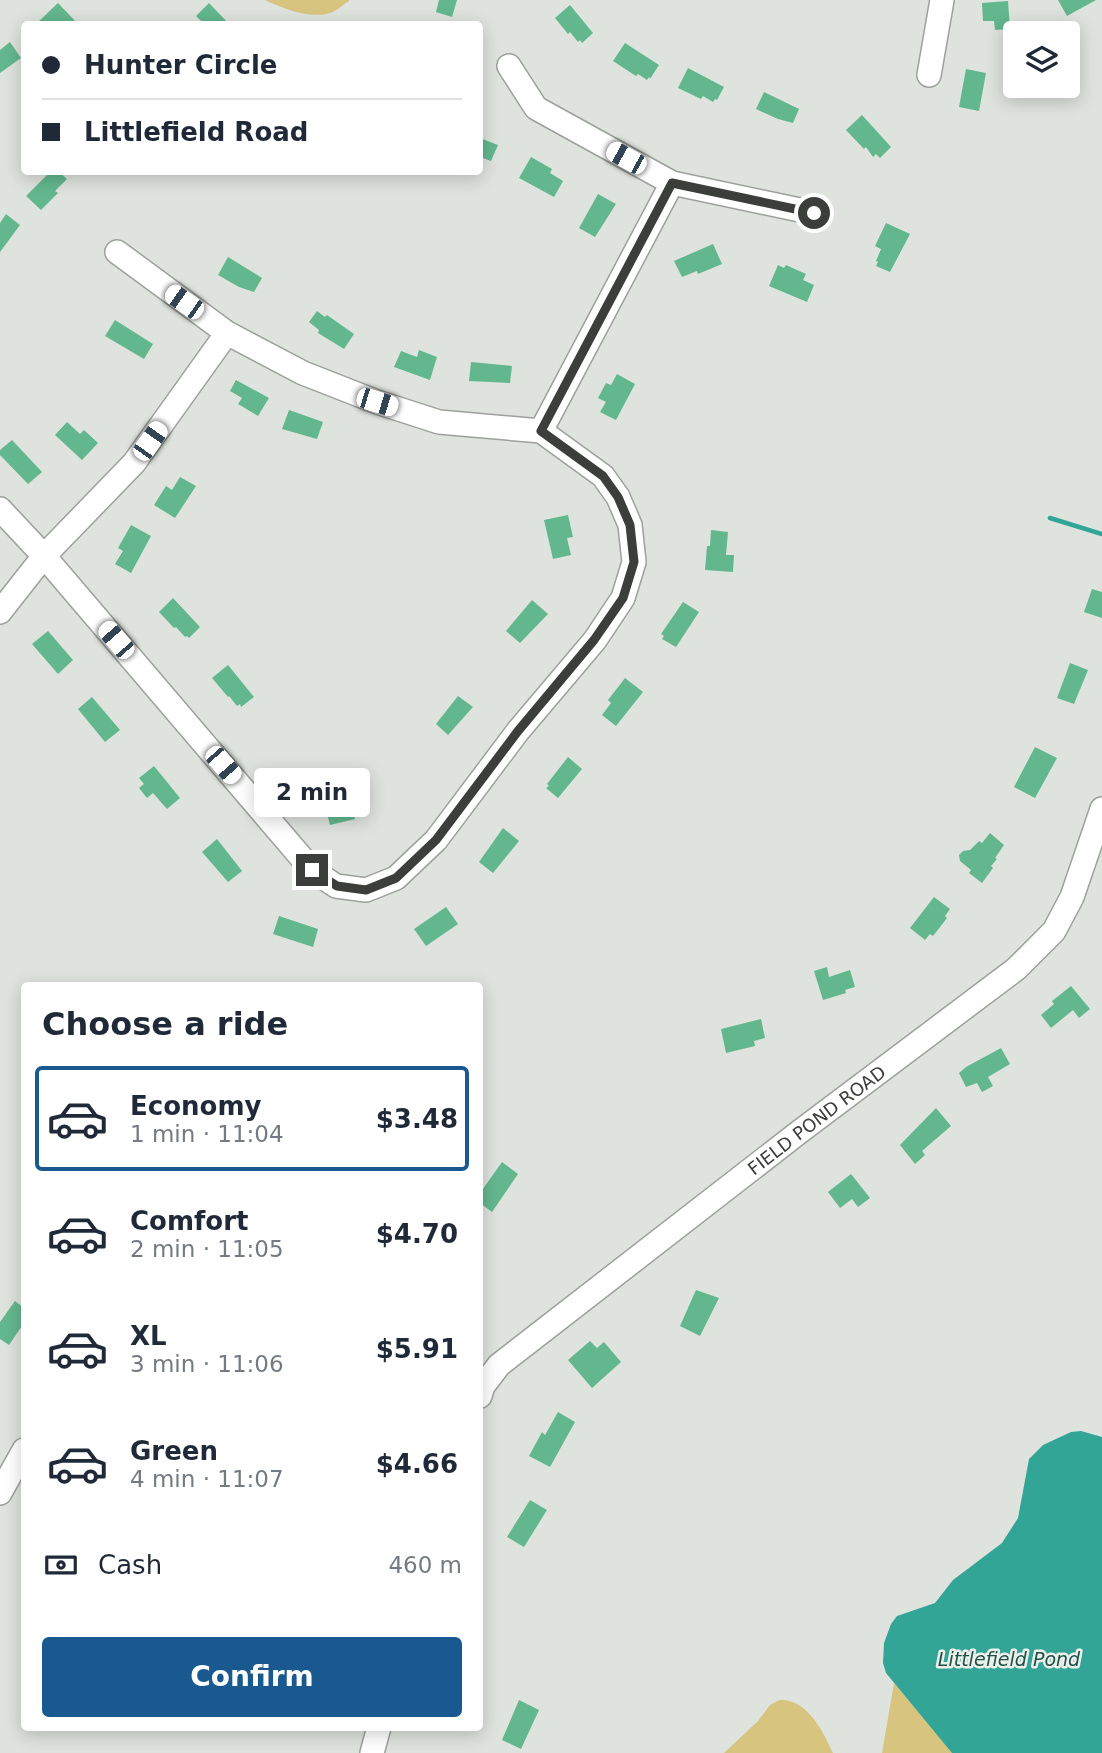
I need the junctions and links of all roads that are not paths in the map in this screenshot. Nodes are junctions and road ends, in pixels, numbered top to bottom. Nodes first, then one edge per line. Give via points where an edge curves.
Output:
1 (942, 0) edge
2 (509, 66) dead end
3 (929, 75) dead end
4 (672, 183) junction
5 (814, 213) dead end
6 (117, 252) dead end
7 (227, 332) junction
8 (541, 431) junction
9 (0, 509) edge
10 (44, 556) junction
11 (0, 612) edge
12 (1102, 809) edge
13 (483, 1388) edge
14 (21, 1455) edge
15 (0, 1493) edge
16 (378, 1731) edge
17 (372, 1753) edge

1 - 3 street
2 - 4 street via 536,108
4 - 5 street
4 - 8 street
6 - 7 street
7 - 8 street via 303,373 439,422
7 - 10 street via 134,463
8 - 10 street via 603,476 618,497 630,525 634,562 623,598 436,840 396,878 366,890 337,886 312,870
9 - 10 street
10 - 11 street
12 - 13 street, FIELD POND ROAD via 1066,909 1054,931 1016,969 499,1365
14 - 15 street
16 - 17 street

